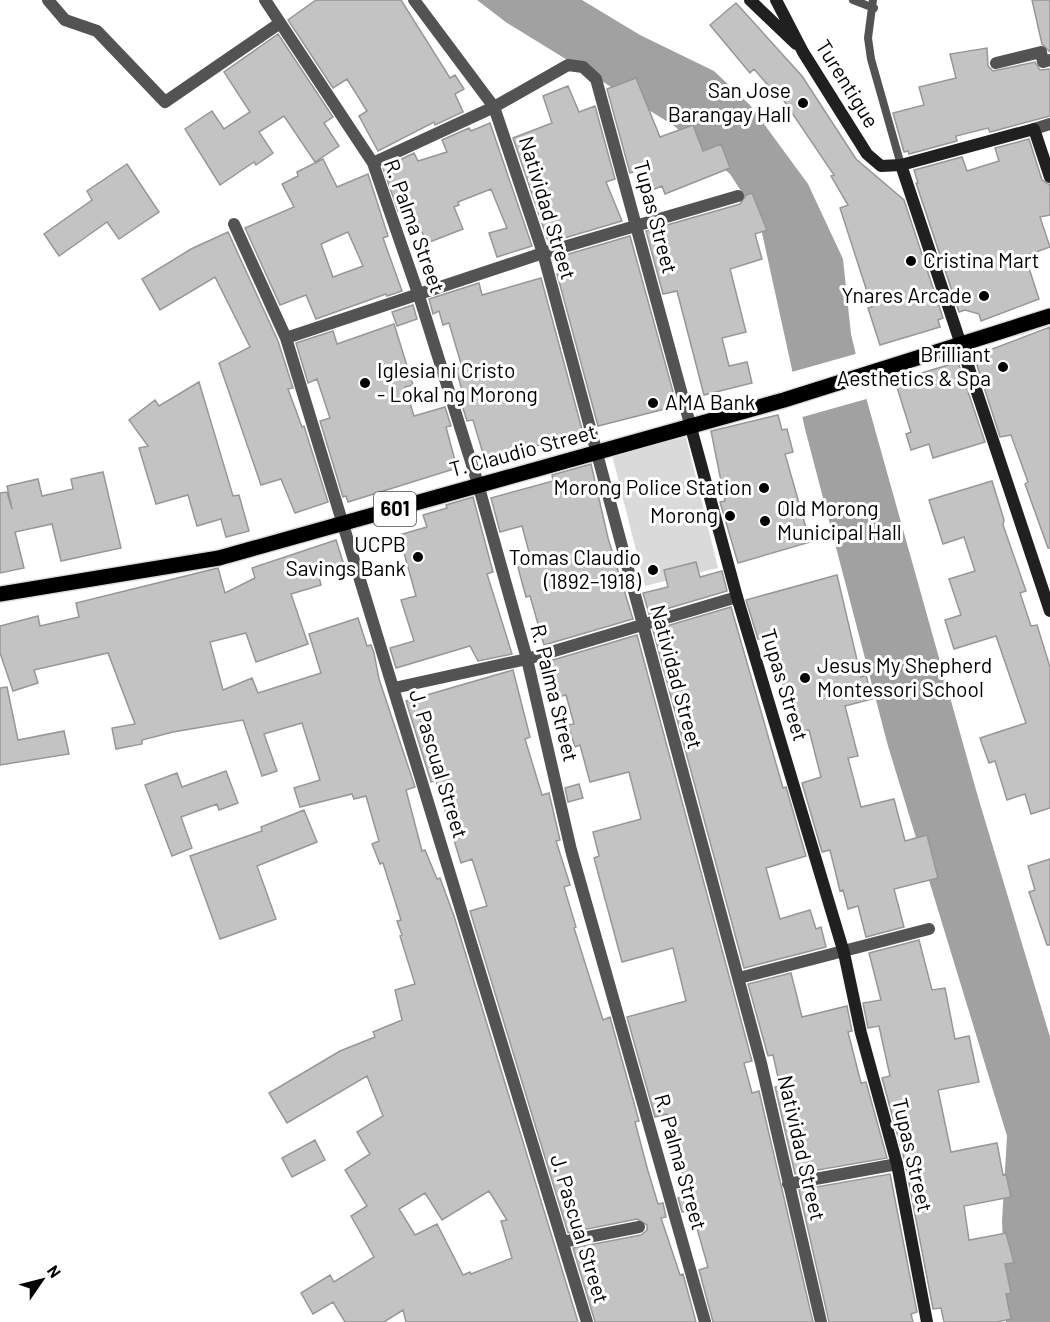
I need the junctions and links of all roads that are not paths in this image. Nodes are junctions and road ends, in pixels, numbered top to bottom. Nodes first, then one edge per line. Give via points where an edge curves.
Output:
1 (48, 0) edge
2 (265, 0) edge
3 (414, 0) edge
4 (750, 0) edge
5 (776, 0) edge
6 (854, 0) edge
7 (874, 4) edge
8 (280, 23) junction
9 (803, 52) junction
10 (1050, 60) edge
11 (996, 63) dead end
12 (494, 107) junction
13 (1050, 124) edge
14 (1034, 129) junction
15 (373, 163) junction
16 (901, 165) junction
17 (1050, 177) edge
18 (738, 196) dead end
19 (234, 224) dead end
20 (638, 227) junction
21 (543, 253) junction
22 (419, 296) junction
23 (1050, 316) edge
24 (286, 338) junction
25 (962, 342) junction
26 (690, 424) junction
27 (598, 453) junction
28 (478, 484) junction
29 (342, 524) junction
30 (0, 594) edge
31 (737, 597) junction
32 (1050, 611) edge
33 (641, 624) junction
34 (527, 659) junction
35 (394, 688) junction
36 (928, 929) dead end
37 (844, 952) junction
38 (739, 978) junction
39 (897, 1164) junction
40 (788, 1184) junction
41 (639, 1227) dead end
42 (563, 1242) junction
43 (587, 1322) edge
44 (705, 1322) edge
45 (821, 1322) edge
46 (927, 1322) edge

1 - 8 street via 65,20 97,31 165,102
2 - 8 street, R. Palma Street
3 - 12 street, Natividad Street
4 - 9 street
5 - 9 street, Turentigue
6 - 7 lane
7 - 16 lane via 868,38 871,59
8 - 15 street, R. Palma Street
9 - 16 street, Turentigue via 867,154 881,166
10 - 11 street via 1043,62 1041,52
12 - 15 street
12 - 20 street, Tupas Street via 568,66 583,67 596,79
12 - 21 street, Natividad Street
13 - 14 street
14 - 16 street
14 - 17 street
15 - 22 street, R. Palma Street
16 - 25 street
18 - 20 street
19 - 24 street, J. Pascual Street
20 - 21 street
20 - 26 street, Tupas Street
21 - 22 street
21 - 27 street, Natividad Street
22 - 24 street
22 - 28 street, R. Palma Street
23 - 25 main road, T. Claudio Street / 601
24 - 29 street, J. Pascual Street
25 - 26 main road, T. Claudio Street / 601 via 784,400
25 - 32 street
26 - 27 main road, T. Claudio Street / 601
26 - 31 street, Tupas Street
27 - 28 main road, T. Claudio Street / 601
27 - 33 street, Natividad Street
28 - 29 main road, T. Claudio Street / 601
28 - 34 street, R. Palma Street
29 - 30 main road, T. Claudio Street / 601 via 219,558
29 - 35 street, J. Pascual Street
31 - 33 street
31 - 37 street, Tupas Street
33 - 34 street
33 - 38 street, Natividad Street
34 - 35 street
34 - 44 street, R. Palma Street via 572,850
35 - 42 street, J. Pascual Street
36 - 37 street
37 - 38 street
37 - 39 street, Tupas Street via 861,1033
38 - 40 street, Natividad Street
39 - 40 street
39 - 46 street, Tupas Street
40 - 45 street, Natividad Street
41 - 42 street
42 - 43 street, J. Pascual Street

